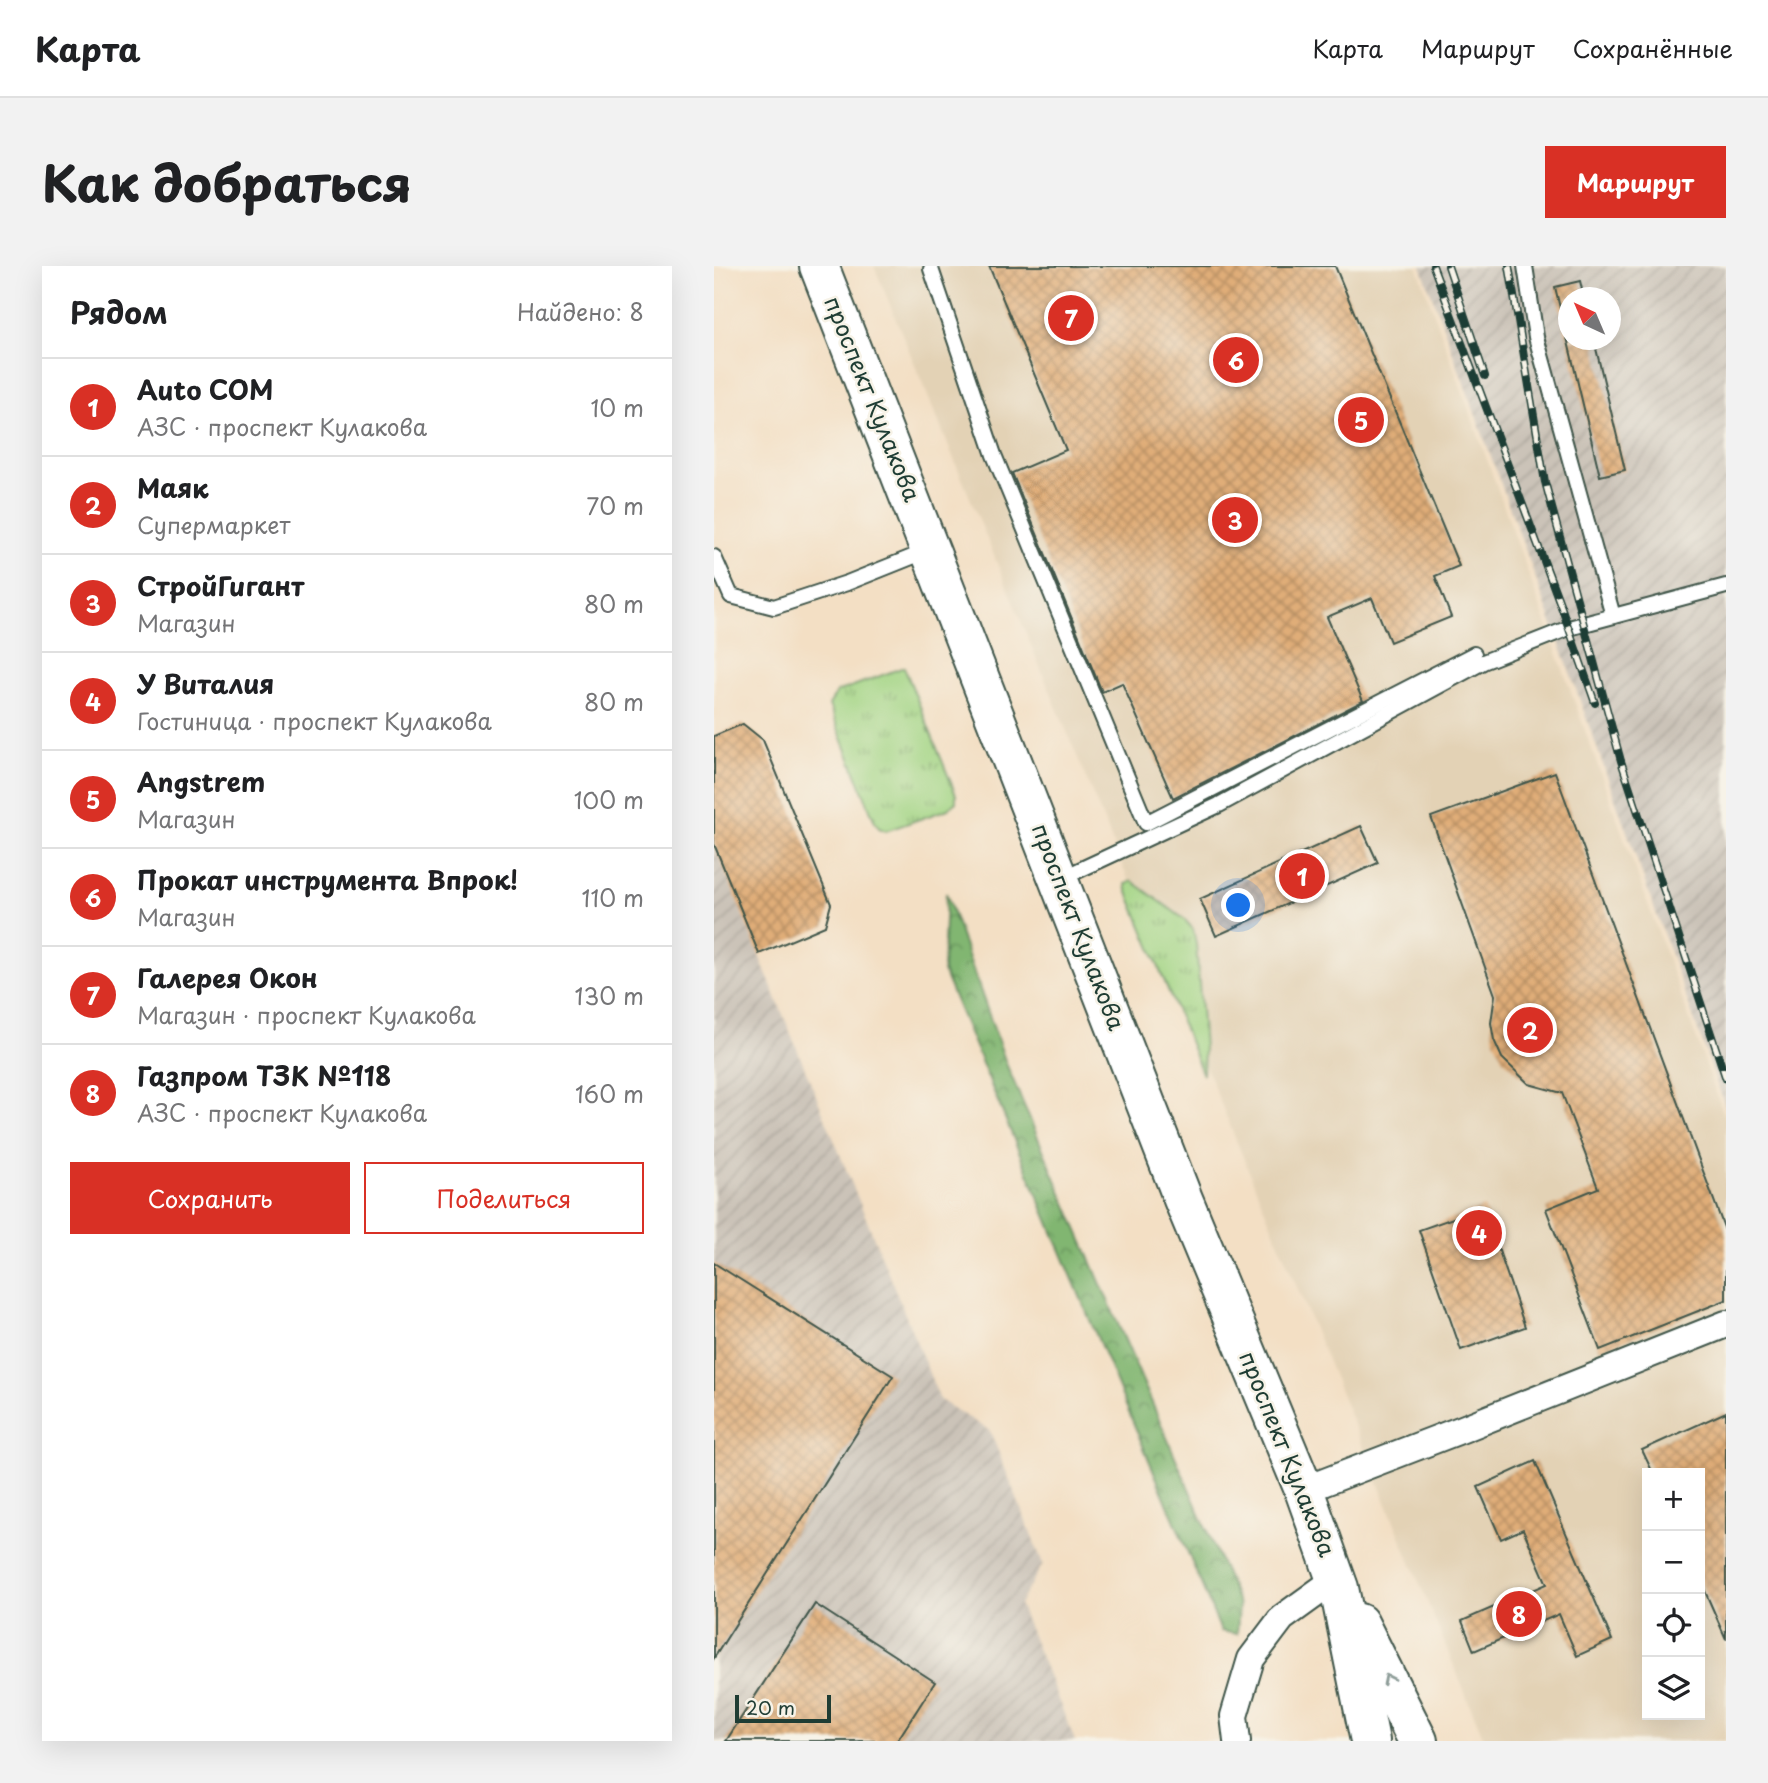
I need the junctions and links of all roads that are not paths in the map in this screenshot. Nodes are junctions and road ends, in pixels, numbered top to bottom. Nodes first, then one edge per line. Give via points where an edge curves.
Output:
1 (819, 266) edge
2 (1525, 266) edge
3 (931, 269) dead end
4 (931, 549) junction
5 (714, 557) edge
6 (1726, 586) edge
7 (1613, 616) junction
8 (1474, 654) dead end
9 (1059, 880) junction
10 (1726, 1324) edge
11 (1304, 1490) junction
12 (1338, 1583) junction
13 (1237, 1741) edge
14 (1370, 1741) edge
15 (1418, 1741) edge

1 - 4 main road, проспект Кулакова
2 - 7 lane via 1536,337
3 - 8 lane via 994,455 1146,823
4 - 5 lane via 774,607 731,596
4 - 9 main road, проспект Кулакова
6 - 7 lane
7 - 9 lane via 1483,662 1219,805
9 - 11 main road, проспект Кулакова via 1183,1199
10 - 11 street
11 - 12 main road, проспект Кулакова
12 - 13 street via 1282,1618 1251,1659 1234,1716
12 - 14 main road, проспект Кулакова
15 -> 12 main road, проспект Кулакова

